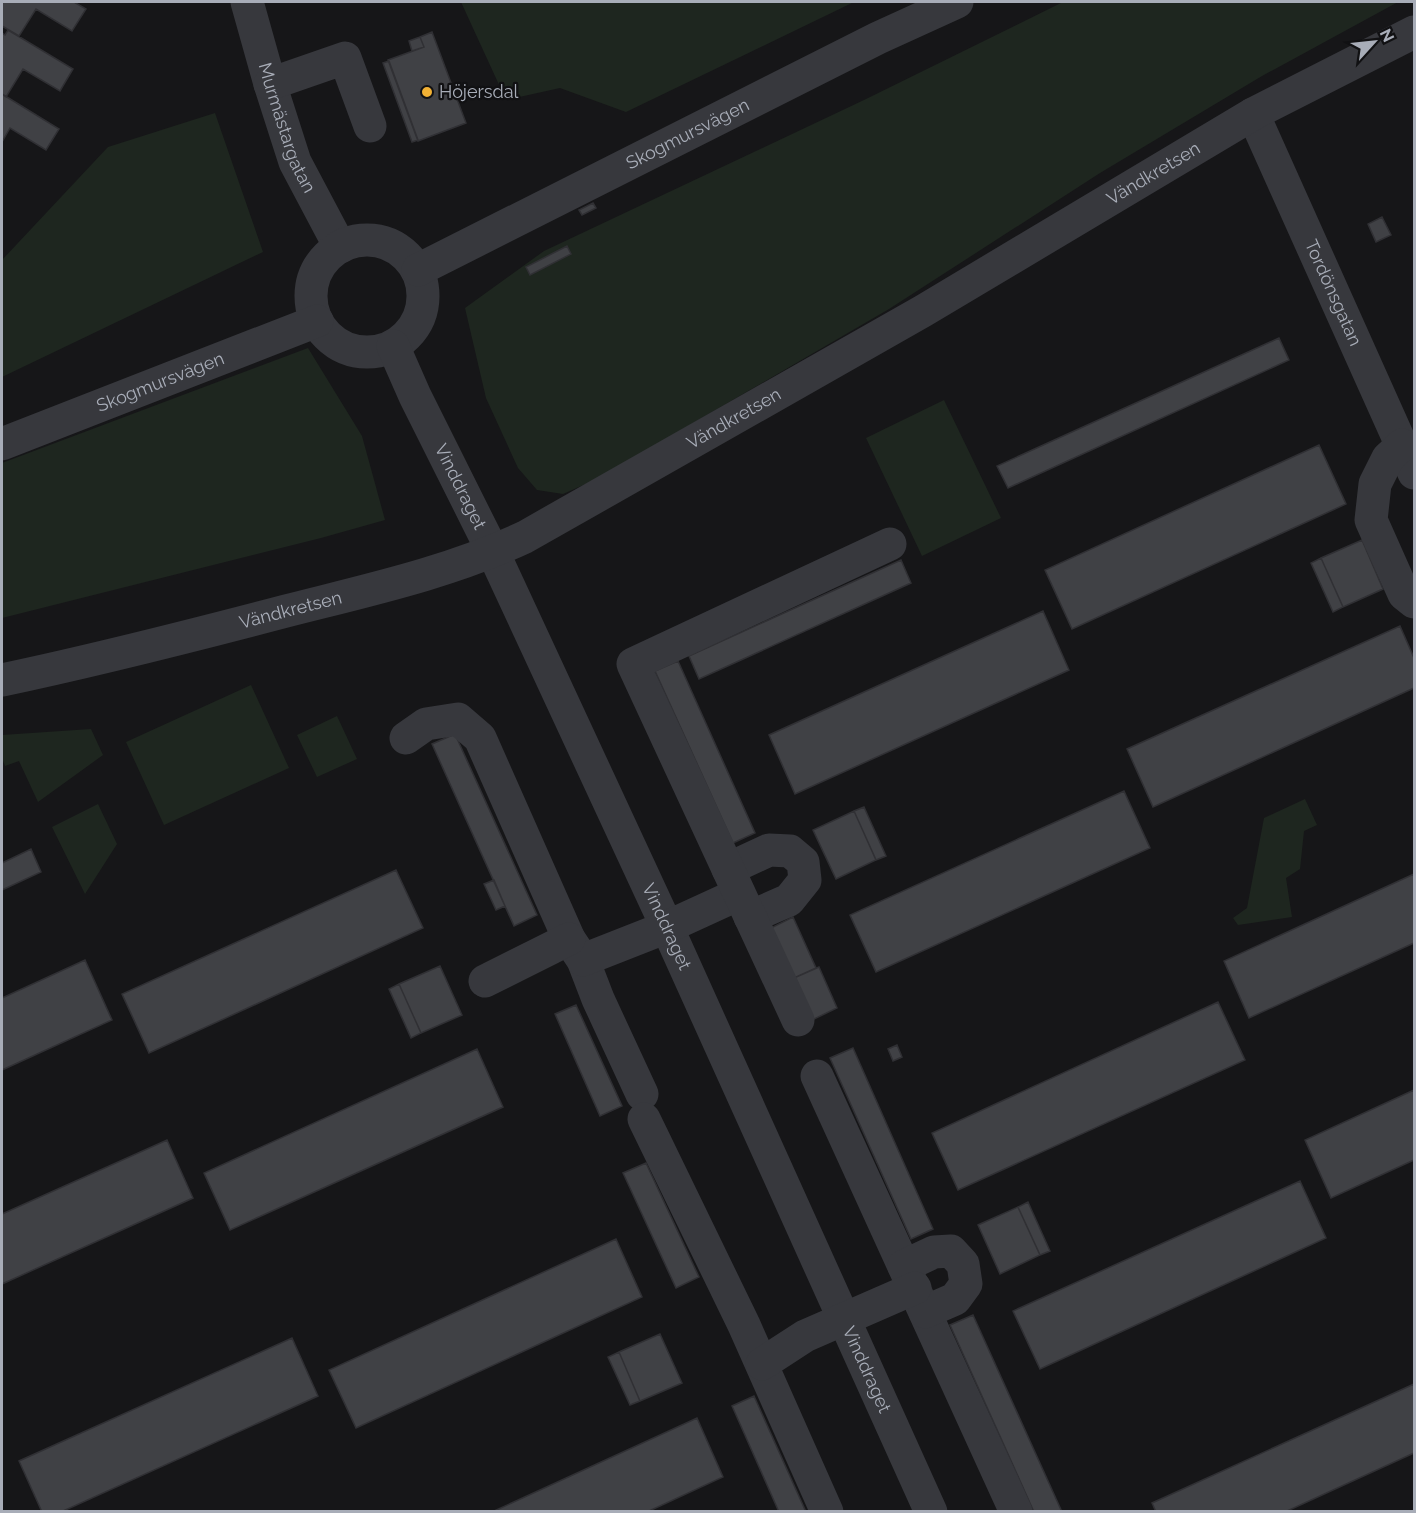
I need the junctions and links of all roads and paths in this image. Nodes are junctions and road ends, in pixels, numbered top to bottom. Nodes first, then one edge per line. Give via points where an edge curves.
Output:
1 (247, 2) edge
2 (957, 2) edge
3 (1414, 32) edge
4 (270, 84) junction
5 (1253, 114) junction
6 (370, 126) dead end
7 (340, 247) junction
8 (418, 270) junction
9 (317, 321) junction
10 (393, 346) junction
11 (2, 444) edge
12 (1408, 459) edge
13 (890, 544) dead end
14 (494, 552) junction
15 (1414, 602) edge
16 (2, 680) edge
17 (406, 738) dead end
18 (739, 893) junction
19 (667, 927) junction
20 (576, 949) junction
21 (485, 981) dead end
22 (798, 1020) dead end
23 (818, 1076) dead end
24 (915, 1289) junction
25 (844, 1318) junction
26 (762, 1364) junction
27 (827, 1512) edge
28 (931, 1512) edge
29 (1016, 1512) edge

1 - 4 street, Murmästargatan
2 - 8 street, Skogmursvägen
3 - 5 street, Vändkretsen
4 - 6 street via 345,58
4 - 7 street, Murmästargatan via 295,162
5 - 12 street, Tordönsgatan
5 - 14 street, Vändkretsen via 923,311
7 - 8 street via 358,240 376,240 407,256
7 - 9 street via 317,270 311,305
8 - 10 street via 423,305 418,322
9 - 10 street via 327,336 358,352 376,352
9 - 11 street, Skogmursvägen
10 - 14 street, Vinddraget
12 - 15 street via 1388,458 1375,484 1371,520 1404,594
13 - 18 street via 633,664
14 - 16 street, Vändkretsen via 429,575
14 - 19 street, Vinddraget
17 - 20 street via 426,724 459,719 480,738
18 - 19 street
18 - 22 street
19 - 20 street
19 - 25 street, Vinddraget
20 - 21 street
20 - 26 street via 643,1107
23 - 24 street
24 - 25 street
24 - 29 street
25 - 26 street via 805,1336
25 - 28 street, Vinddraget
26 - 27 street

